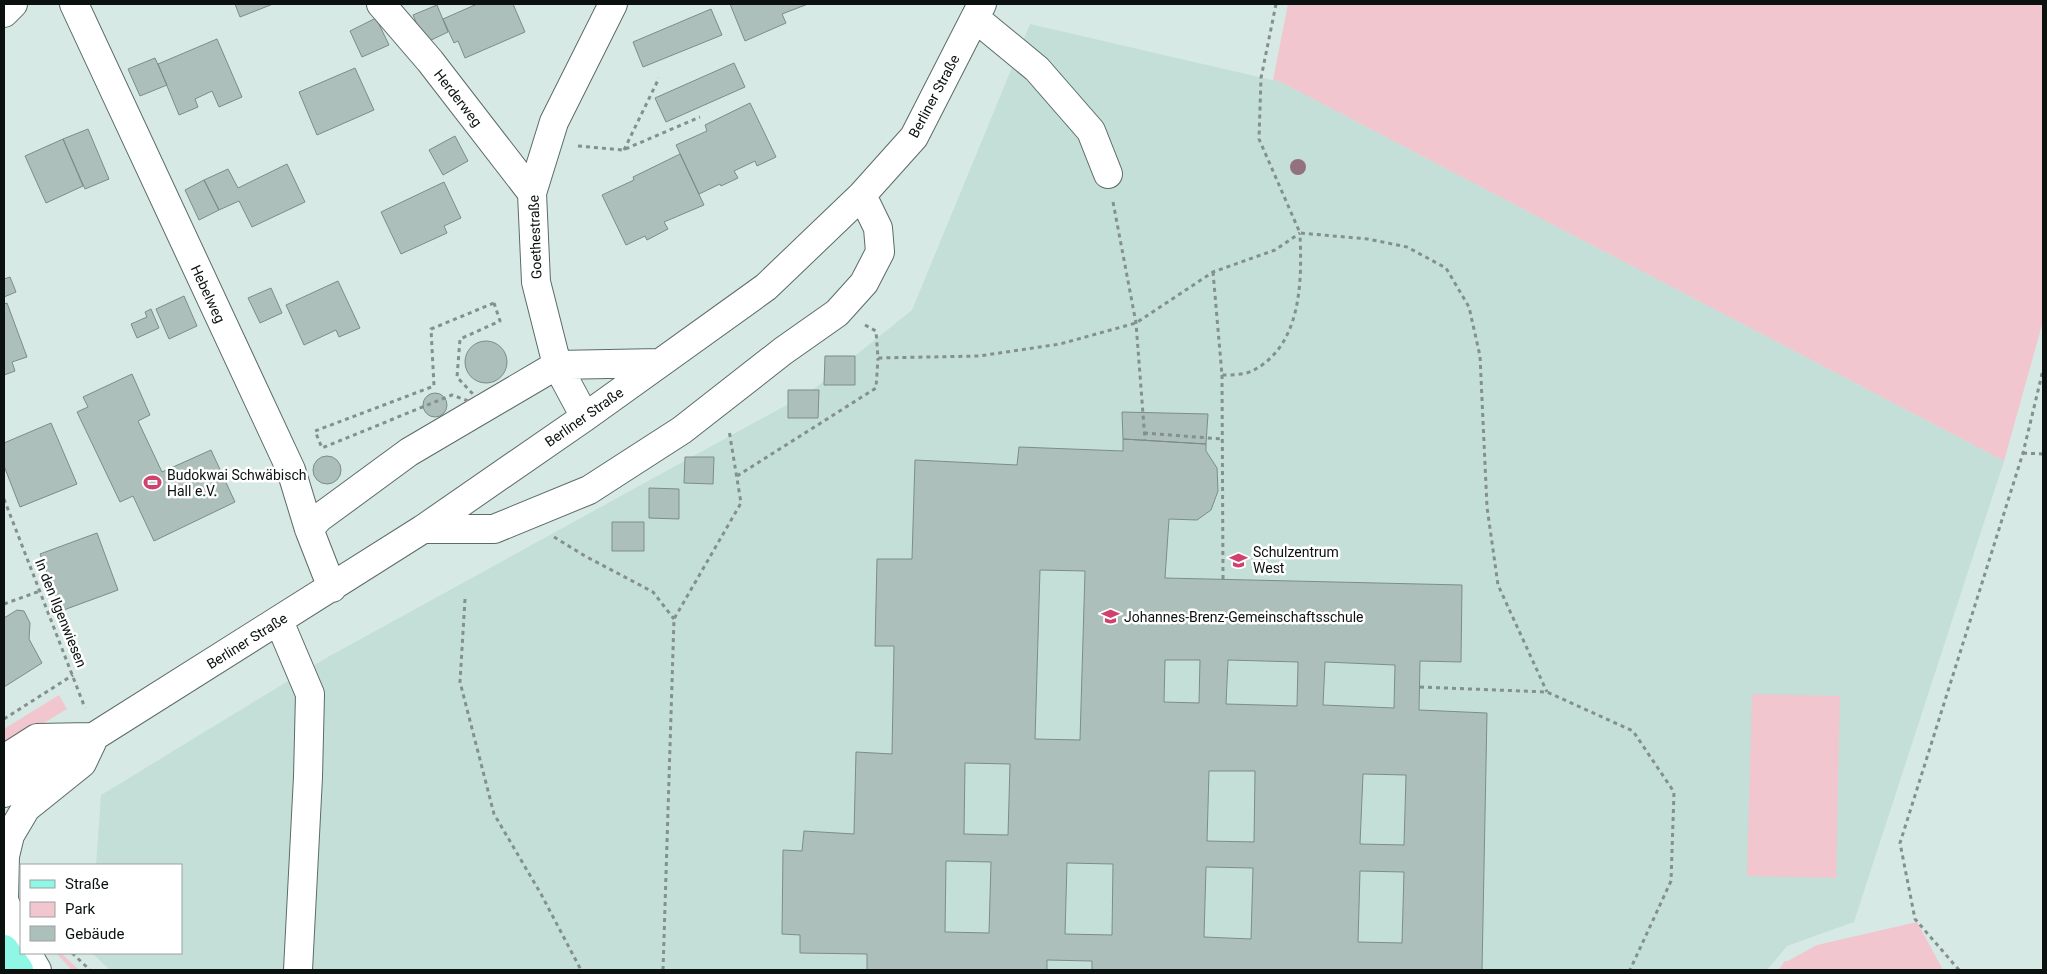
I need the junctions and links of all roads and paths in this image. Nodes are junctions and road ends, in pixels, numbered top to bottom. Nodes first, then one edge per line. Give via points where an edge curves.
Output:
1 (13, 4) edge
2 (74, 4) edge
3 (382, 4) edge
4 (613, 4) edge
5 (1276, 4) edge
6 (979, 11) edge
7 (4, 13) edge
8 (659, 78) dead end
9 (700, 117) dead end
10 (548, 142) junction
11 (623, 150) junction
12 (1108, 174) joint
13 (532, 193) junction
14 (862, 195) junction
15 (1300, 233) junction
16 (1213, 272) junction
17 (837, 313) junction
18 (1136, 323) junction
19 (878, 358) junction
20 (660, 363) junction
21 (557, 365) junction
22 (2043, 370) edge
23 (1222, 375) junction
24 (723, 398) junction
25 (485, 407) junction
26 (585, 417) junction
27 (1144, 433) junction
28 (1222, 439) junction
29 (1145, 440) dead end
30 (2023, 453) junction
31 (2043, 454) edge
32 (737, 476) junction
33 (4, 499) edge
34 (524, 517) junction
35 (309, 529) junction
36 (423, 529) junction
37 (1223, 579) dead end
38 (332, 588) junction
39 (40, 591) junction
40 (465, 599) dead end
41 (4, 604) edge
42 (674, 619) junction
43 (279, 621) junction
44 (73, 675) junction
45 (1420, 687) dead end
46 (1547, 692) junction
47 (4, 719) edge
48 (95, 736) junction
49 (4, 759) edge
50 (4, 793) edge
51 (20, 939) edge
52 (4, 949) edge
53 (28, 954) edge
54 (73, 954) edge
55 (19, 970) edge
56 (37, 970) edge
57 (90, 970) edge
58 (298, 970) edge
59 (580, 970) edge
60 (662, 970) edge
61 (1630, 970) edge
62 (1959, 970) edge

1 - 7 street
2 - 35 street, Hebelweg via 290,470
3 - 13 street, Herderweg
4 - 10 street, Goethestraße via 554,122
5 - 15 path via 1261,78 1259,139
6 - 12 street via 1037,69 1091,131
6 - 14 street, Berliner Straße via 914,137
8 - 11 path
9 - 11 path
10 - 11 path
10 - 13 street, Goethestraße
12 - 18 path
13 - 21 street, Goethestraße via 536,282
14 - 17 street via 878,228 880,252 864,283
14 - 20 street, Berliner Straße via 766,287
15 - 16 path via 1275,250
15 - 23 path via 1298,302 1282,343 1270,358 1251,372
15 - 46 path via 1368,239 1407,247 1446,268 1469,307 1480,356 1487,507 1498,585
16 - 18 path
16 - 23 path
17 - 19 path via 876,331
17 - 24 street
18 - 19 path via 1060,344 978,356
18 - 27 path
19 - 32 path via 876,388
20 - 21 street
20 - 26 street, Berliner Straße
21 - 25 street
21 - 26 street, Goethestraße
22 - 30 path
23 - 28 path
24 - 32 path
24 - 34 street via 682,430 589,490
25 - 25 path via 452,395 322,448 315,431 434,386 431,329 494,303 500,321 460,338 458,358 457,376
25 - 35 street via 409,452 319,518
26 - 36 street, Berliner Straße
27 - 28 path
27 - 29 path
28 - 37 path
30 - 31 path
30 - 62 path via 1900,843 1915,919
32 - 42 path via 741,503
33 - 39 path, In den Ilgenwiesen
34 - 36 street via 494,529
34 - 42 path via 585,556 653,592
35 - 38 street, Hebelweg
36 - 38 street, Berliner Straße
38 - 43 street, Berliner Straße
39 - 41 path
39 - 44 path, In den Ilgenwiesen
40 - 59 path via 460,682 494,814 541,894
42 - 60 path
43 - 48 street, Berliner Straße
43 - 58 street via 310,694
44 - 47 path
44 - 48 path, In den Ilgenwiesen
45 - 46 path
46 - 61 path via 1633,731 1674,792 1672,881
48 - 49 street via 37,738
48 - 50 street, Berliner Straße via 22,777
48 - 51 street via 82,763 26,808 10,836 5,856 4,900
52 - 55 main road
53 - 56 street
54 - 57 path

